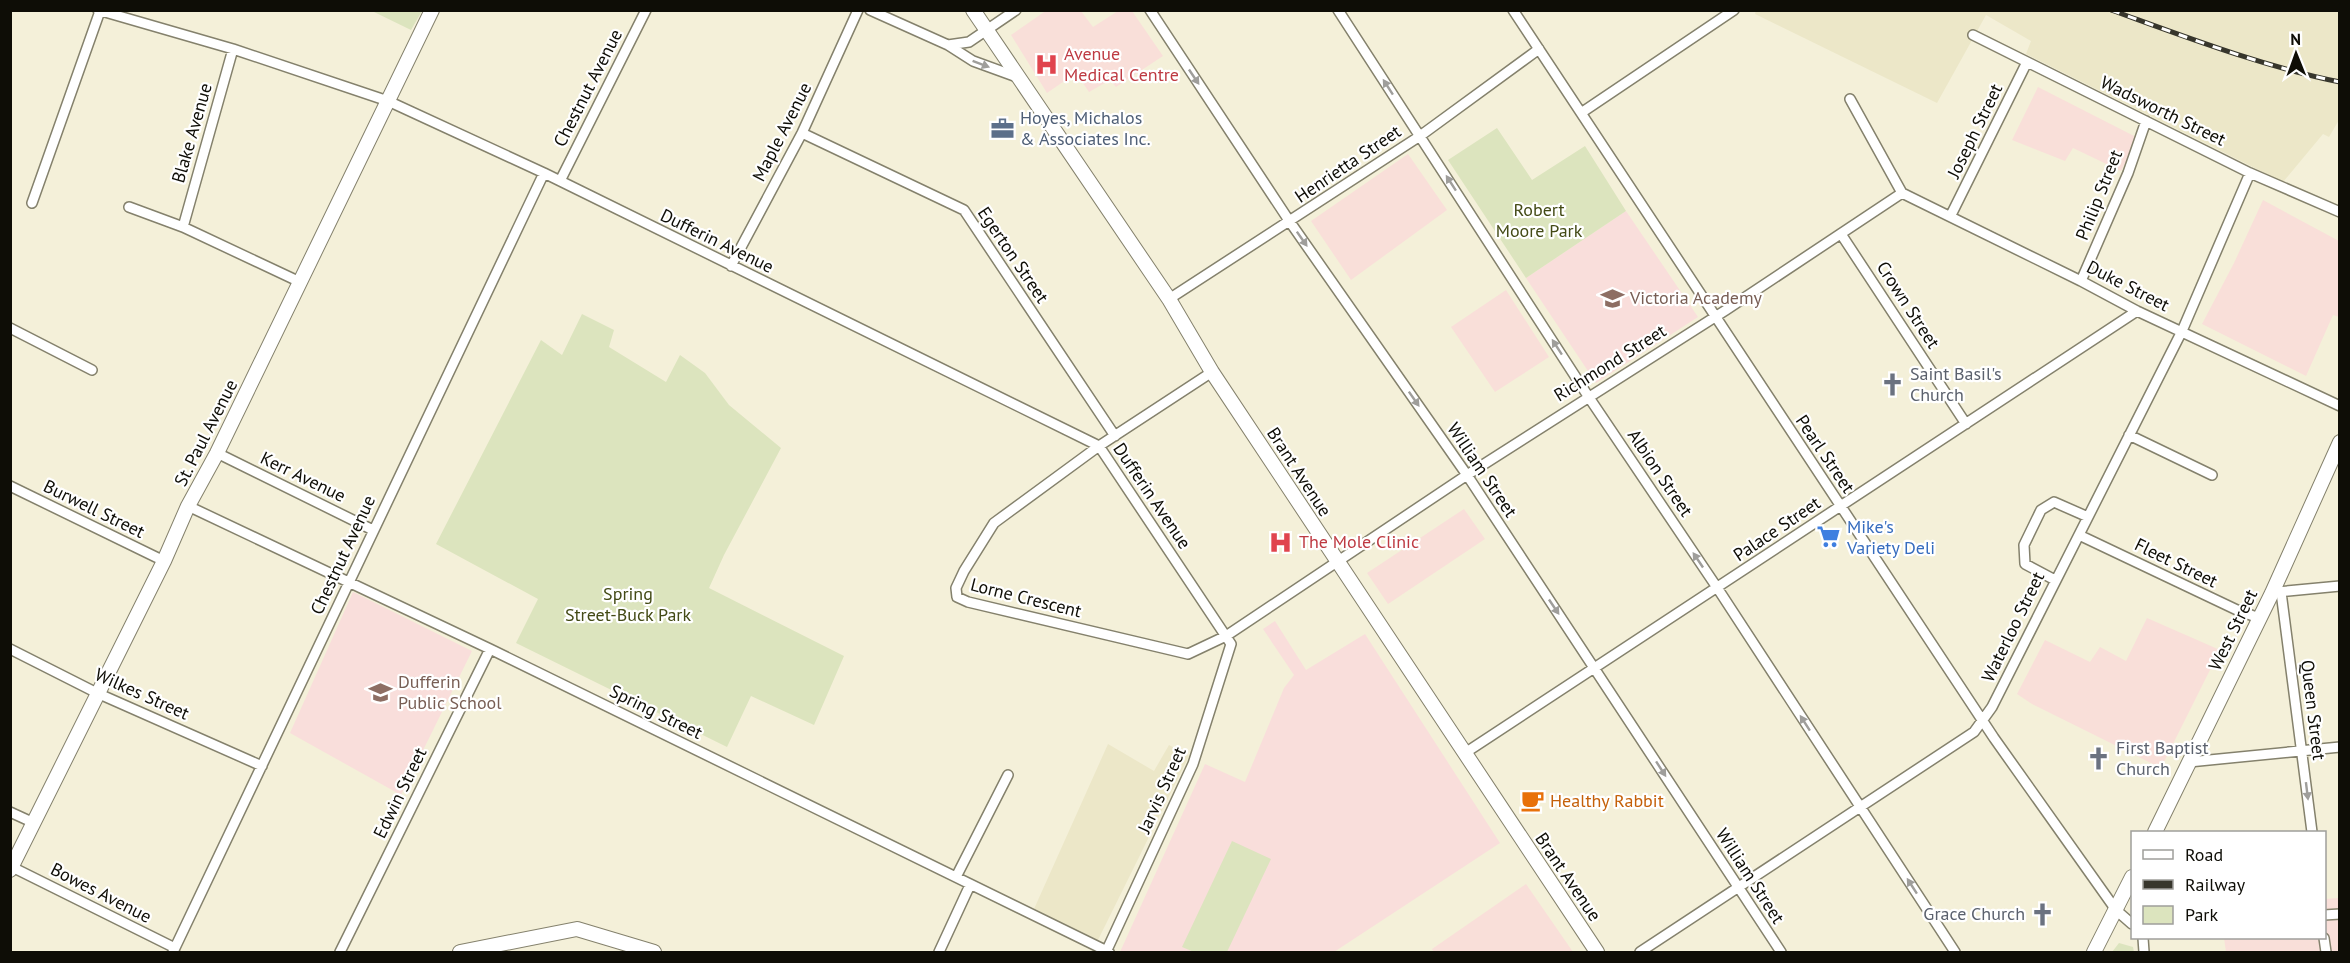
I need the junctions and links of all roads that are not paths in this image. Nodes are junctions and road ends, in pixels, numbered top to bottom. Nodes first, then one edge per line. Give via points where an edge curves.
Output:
1 (432, 10) edge
2 (646, 10) edge
3 (858, 10) edge
4 (870, 10) edge
5 (973, 10) edge
6 (1016, 10) edge
7 (1150, 10) edge
8 (1338, 10) edge
9 (1513, 10) edge
10 (1734, 10) edge
11 (99, 11) edge
12 (986, 30) junction
13 (1973, 35) dead end
14 (948, 45) junction
15 (233, 49) junction
16 (1539, 49) junction
17 (2027, 62) junction
18 (1017, 77) junction
19 (1850, 99) dead end
20 (388, 102) junction
21 (1581, 113) junction
22 (2146, 121) junction
23 (802, 133) junction
24 (1420, 136) junction
25 (544, 173) junction
26 (2250, 173) junction
27 (560, 181) junction
28 (1902, 193) junction
29 (32, 203) dead end
30 (129, 207) dead end
31 (2340, 212) edge
32 (1952, 215) junction
33 (1290, 222) junction
34 (183, 227) junction
35 (1841, 234) junction
36 (731, 266) junction
37 (2081, 281) junction
38 (300, 282) junction
39 (1169, 299) junction
40 (2137, 311) junction
41 (1714, 317) junction
42 (10, 328) edge
43 (2182, 331) junction
44 (92, 370) dead end
45 (1212, 372) junction
46 (1588, 396) junction
47 (2340, 406) edge
48 (1966, 424) junction
49 (2129, 435) junction
50 (1114, 436) junction
51 (2340, 442) edge
52 (1099, 446) junction
53 (217, 453) junction
54 (1467, 475) junction
55 (2212, 475) dead end
56 (10, 486) edge
57 (188, 506) junction
58 (1840, 506) junction
59 (2088, 517) junction
60 (373, 530) junction
61 (2079, 535) junction
62 (164, 561) junction
63 (1337, 562) junction
64 (2055, 580) junction
65 (348, 582) junction
66 (2340, 586) edge
67 (1718, 589) junction
68 (2277, 592) junction
69 (2259, 618) junction
70 (1226, 636) junction
71 (10, 649) edge
72 (489, 649) junction
73 (1595, 669) junction
74 (97, 693) junction
75 (1983, 719) junction
76 (2340, 747) edge
77 (2301, 750) junction
78 (1464, 753) junction
79 (2189, 762) junction
80 (262, 766) junction
81 (1008, 775) dead end
82 (1860, 806) junction
83 (10, 812) edge
84 (34, 822) junction
85 (2155, 831) edge
86 (2312, 831) edge
87 (11, 868) edge
88 (956, 877) junction
89 (2131, 881) edge
90 (970, 885) junction
91 (1740, 889) junction
92 (2116, 910) junction
93 (2131, 922) edge
94 (174, 950) edge
95 (340, 952) edge
96 (460, 952) edge
97 (654, 952) edge
98 (939, 952) edge
99 (1107, 952) edge
100 (1597, 952) edge
101 (1640, 952) edge
102 (1781, 952) edge
103 (1955, 952) edge
104 (2094, 952) edge

1 - 20 main road, St. Paul Avenue
2 - 27 street, Chestnut Avenue
3 - 23 street, Maple Avenue
4 - 14 street
5 - 12 main road, Brant Avenue
6 - 12 street
7 -> 33 street, William Street
24 -> 8 street, Albion Street
9 - 16 street, Pearl Street
10 - 21 street
11 - 15 street, Dufferin Avenue
11 - 29 street
12 - 14 street via 969,42
12 - 18 main road, Brant Avenue
13 - 17 street, Wadsworth Street
14 -> 18 street via 973,61
15 - 20 street, Dufferin Avenue
15 - 34 street, Blake Avenue
16 - 21 street, Pearl Street
16 - 24 street, Henrietta Street
17 - 22 street, Wadsworth Street
17 - 32 street, Joseph Street
18 - 39 main road, Brant Avenue
19 - 28 street
20 - 25 street, Dufferin Avenue
20 - 38 main road, St. Paul Avenue
21 - 41 street, Pearl Street
22 - 26 street, Wadsworth Street
22 - 37 street, Philip Street
23 - 36 street, Maple Avenue
23 - 50 street, Egerton Street via 964,210
24 - 33 street, Henrietta Street
46 -> 24 street, Albion Street
25 - 27 street, Dufferin Avenue
25 - 60 street, Chestnut Avenue
26 - 31 street, Wadsworth Street
26 - 43 street, Waterloo Street
27 - 36 street, Dufferin Avenue
28 - 32 street, Duke Street
28 - 35 street, Richmond Street
30 - 34 street
32 - 37 street, Duke Street
33 - 39 street, Henrietta Street
33 -> 54 street, William Street
34 - 38 street
35 - 41 street, Richmond Street
35 - 48 street, Crown Street
36 - 52 street, Dufferin Avenue
37 - 40 street, Duke Street
38 - 53 main road, St. Paul Avenue
39 - 45 main road, Brant Avenue
40 - 43 street, Duke Street
40 - 48 street, Palace Street
41 - 46 street, Richmond Street
41 - 58 street, Pearl Street
42 - 44 street
43 - 47 street, Duke Street
43 - 49 street, Waterloo Street
45 - 50 street, Lorne Crescent
45 - 63 main road, Brant Avenue
46 - 54 street, Richmond Street
67 -> 46 street, Albion Street
48 - 58 street, Palace Street
49 - 55 street
49 - 59 street, Waterloo Street
50 - 52 street, Lorne Crescent
51 - 68 main road, West Street
52 - 70 street, Dufferin Avenue
52 - 70 street, Lorne Crescent via 994,523 964,571 956,588 957,597 1188,654
53 - 57 main road, St. Paul Avenue
53 - 60 street, Kerr Avenue
54 - 63 street, Richmond Street
54 -> 73 street, William Street
56 - 62 street, Burwell Street
57 - 62 main road, St. Paul Avenue
57 - 65 street, Spring Street
58 - 67 street, Palace Street
58 - 75 street, Pearl Street
59 - 61 street, Waterloo Street
59 - 64 street via 2054,502 2041,510 2024,545 2025,564
60 - 65 street, Chestnut Avenue
61 - 64 street, Waterloo Street
61 - 69 street, Fleet Street
62 - 74 main road, St. Paul Avenue
63 - 70 street, Lorne Crescent
63 - 78 main road, Brant Avenue
64 - 75 street, Waterloo Street
65 - 72 street, Spring Street
65 - 80 street, Chestnut Avenue
66 - 68 street
67 - 73 street, Palace Street
82 -> 67 street, Albion Street
68 - 69 main road, West Street
68 - 77 street, Queen Street
69 - 79 main road, West Street
70 - 99 street, Jarvis Street via 1231,644 1193,764
71 - 74 street, Wilkes Street
72 - 88 street, Spring Street
72 - 95 street, Edwin Street
73 - 78 street, Palace Street
73 -> 91 street, William Street
74 - 80 street, Wilkes Street
74 - 84 main road, St. Paul Avenue
75 - 82 street, Waterloo Street via 1974,732
75 - 92 street, Pearl Street
76 - 77 street
77 - 79 street
77 -> 86 street, Queen Street
78 - 100 main road, Brant Avenue
79 - 85 main road, West Street
80 - 94 street, Chestnut Avenue
81 - 88 street
82 - 91 street, Waterloo Street
103 -> 82 street, Albion Street
83 - 84 street
84 - 87 main road, St. Paul Avenue
87 - 94 street, Bowes Avenue
88 - 90 street, Spring Street
89 - 92 main road
90 - 98 street
90 - 99 street, Spring Street
91 - 101 street, Waterloo Street
91 - 102 street, William Street
92 - 93 street, Pearl Street
92 - 104 main road
96 - 97 main road via 577,929

